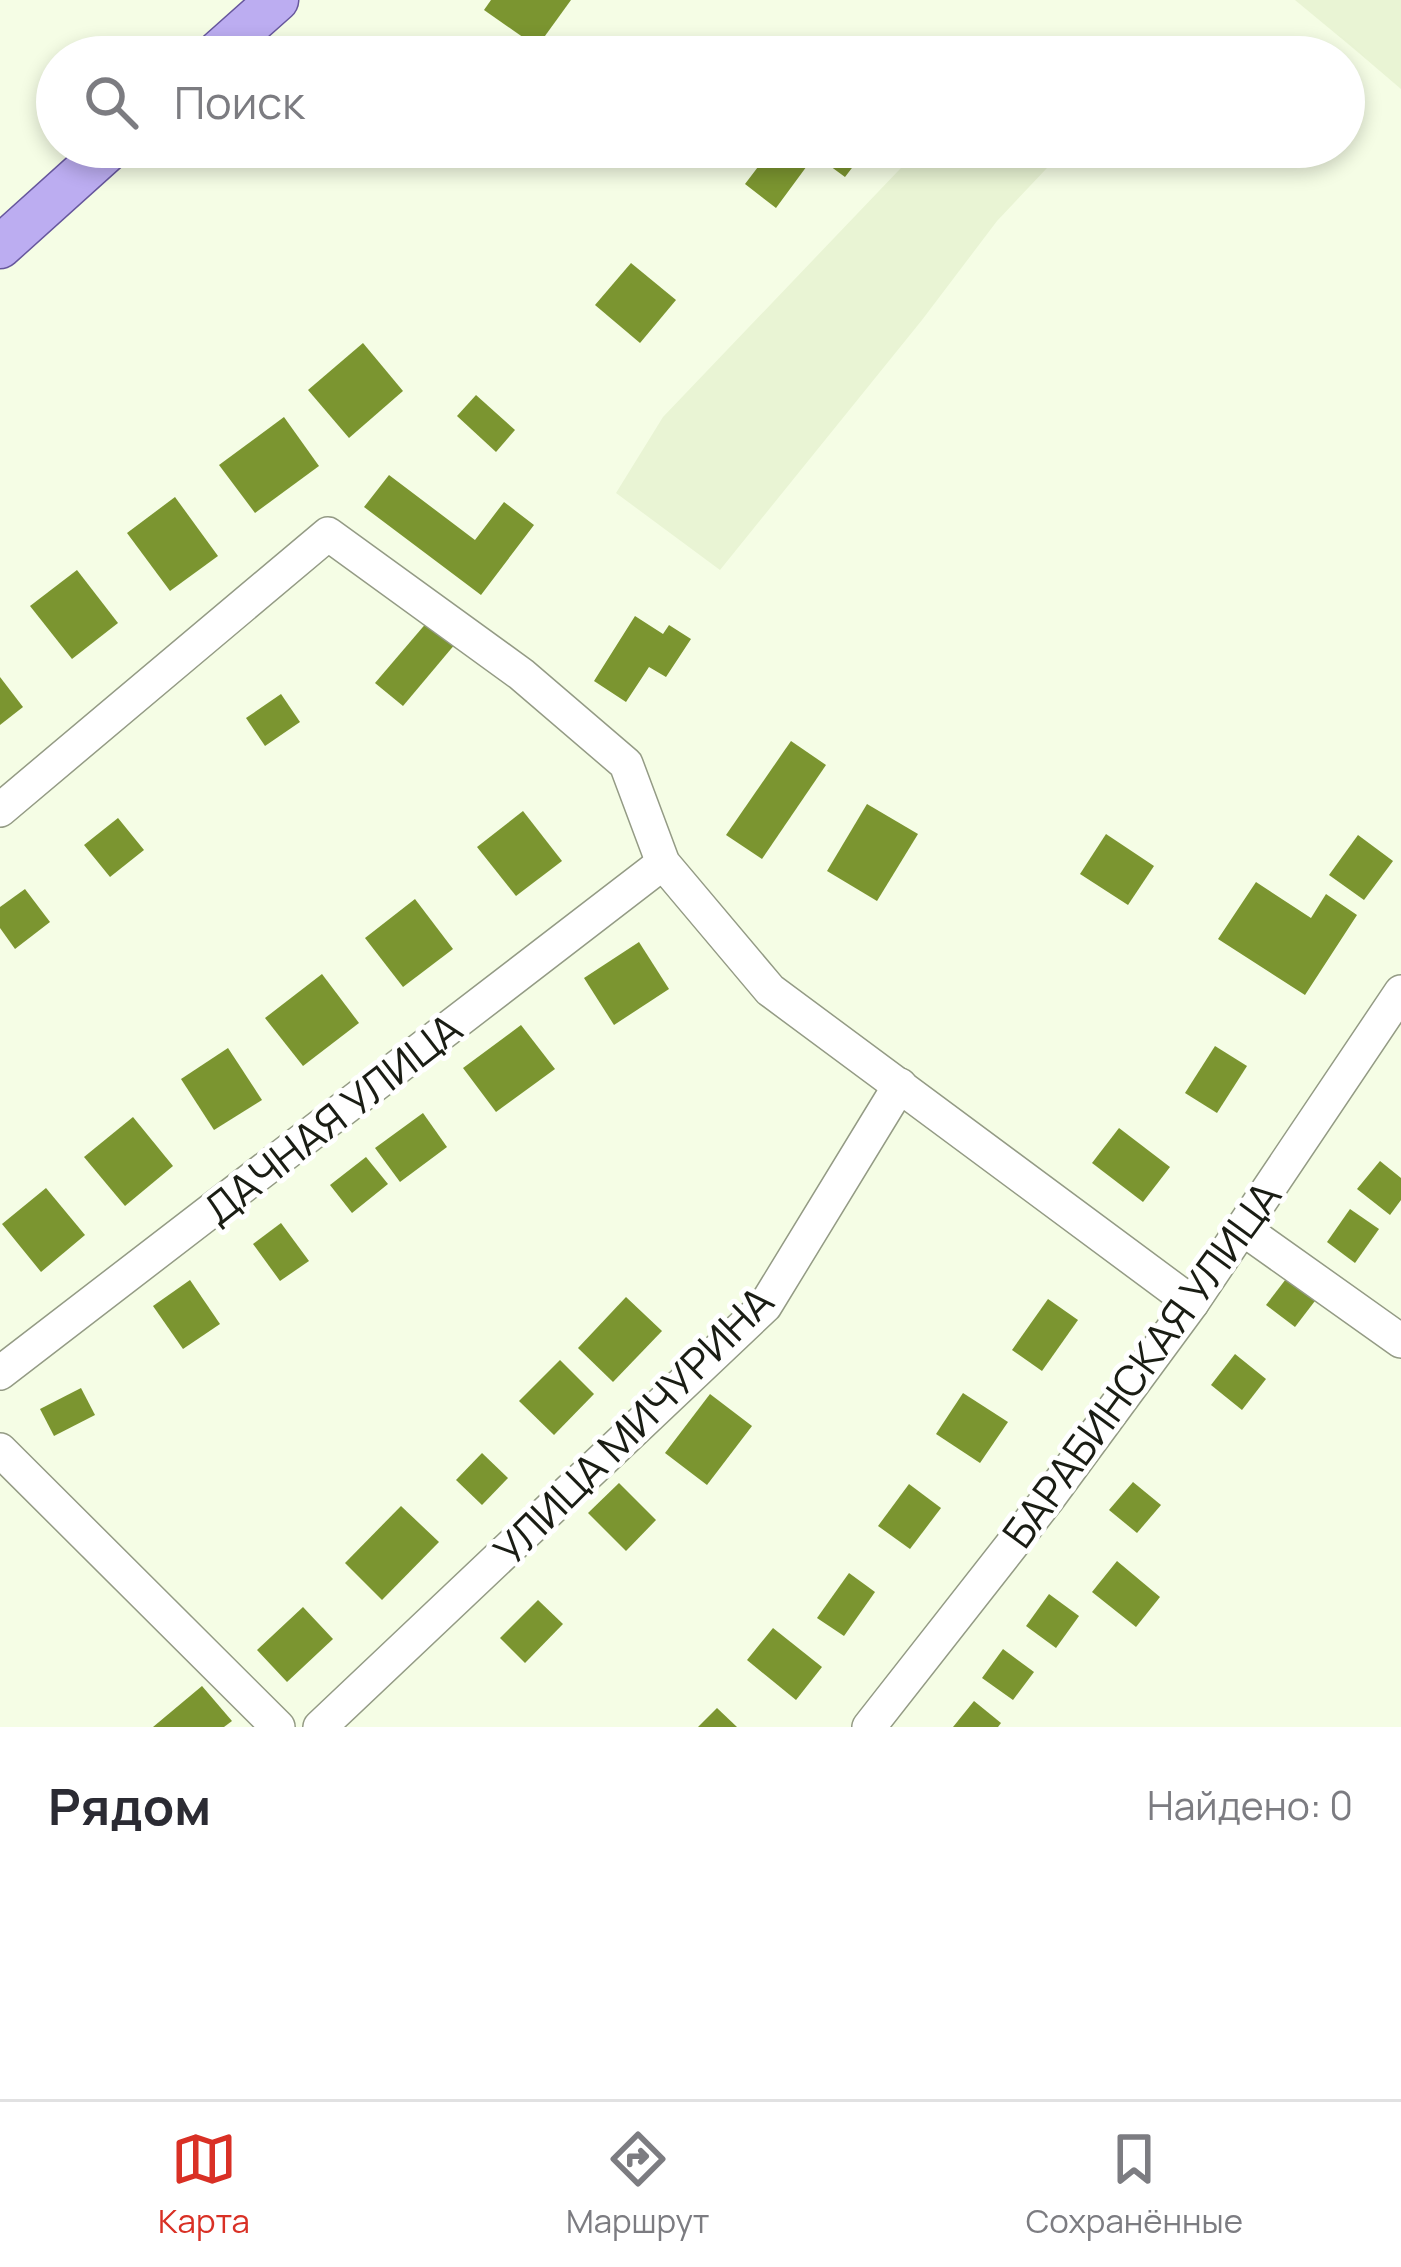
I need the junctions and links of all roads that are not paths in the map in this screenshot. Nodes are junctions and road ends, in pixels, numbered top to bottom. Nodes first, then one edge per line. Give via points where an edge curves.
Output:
1 (277, 0) edge
2 (237, 36) edge
3 (88, 168) edge
4 (0, 248) edge
5 (0, 810) edge
6 (663, 863) junction
7 (1401, 992) edge
8 (900, 1085) junction
9 (1242, 1228) junction
10 (1192, 1303) junction
11 (1401, 1341) edge
12 (0, 1373) edge
13 (0, 1450) edge
14 (278, 1727) edge
15 (320, 1727) edge
16 (869, 1727) edge

1 - 2 main road
3 - 4 main road
5 - 6 street via 328,534 521,674 626,764
6 - 8 street via 770,990
6 - 12 street, ДАЧНАЯ УЛИЦА
7 - 9 street, БАРАБИНСКАЯ УЛИЦА
8 - 10 street
8 - 15 street, УЛИЦА МИЧУРИНА via 765,1306
9 - 10 street, БАРАБИНСКАЯ УЛИЦА
9 - 11 street
10 - 16 street, БАРАБИНСКАЯ УЛИЦА
13 - 14 street

